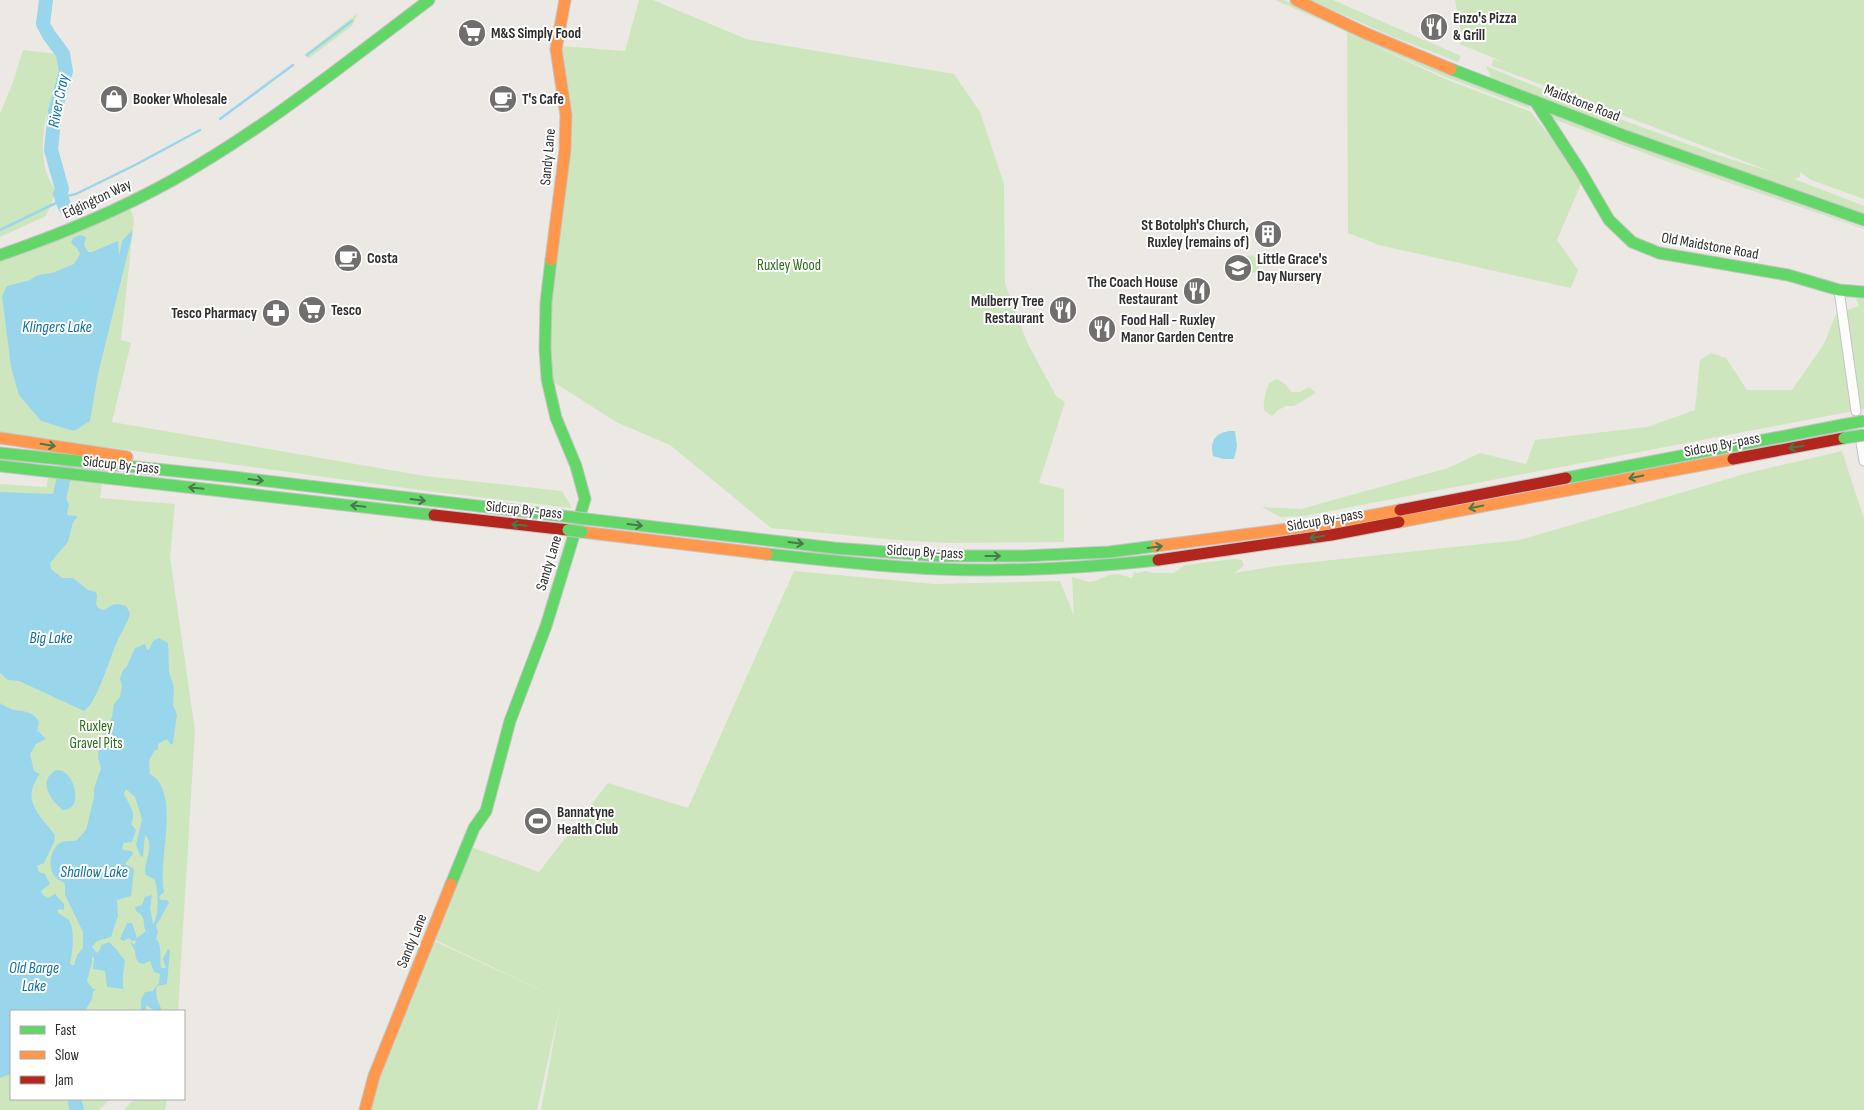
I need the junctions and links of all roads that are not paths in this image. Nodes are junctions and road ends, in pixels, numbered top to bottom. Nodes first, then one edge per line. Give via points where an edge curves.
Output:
1 (416, 0) edge
2 (422, 0) edge
3 (429, 0) edge
4 (565, 0) edge
5 (1296, 0) edge
6 (393, 18) junction
7 (312, 83) junction
8 (1535, 101) junction
9 (221, 146) junction
10 (202, 161) junction
11 (124, 196) junction
12 (1864, 220) edge
13 (0, 250) edge
14 (1839, 290) junction
15 (1864, 292) edge
16 (1856, 411) dead end
17 (1864, 420) edge
18 (0, 438) edge
19 (1863, 439) edge
20 (0, 452) edge
21 (104, 459) junction
22 (1864, 461) edge
23 (0, 466) edge
24 (0, 475) edge
25 (101, 478) junction
26 (365, 1110) edge

1 - 6 main road, Edgington Way
2 - 6 main road, Edgington Way via 400,17
3 - 7 main road, Edgington Way via 332,72
4 - 26 main road, Sandy Lane via 556,50 566,115 565,150 546,302 545,348 556,418 576,466 585,499 546,626 510,720 486,811 474,828 429,939 374,1076
5 - 8 main road, Maidstone Road via 1388,43
6 - 7 main road, Edgington Way
7 - 9 main road, Edgington Way via 258,117
7 - 9 main road, Edgington Way via 242,136 235,136
8 - 12 main road, Maidstone Road
8 - 14 main road, Old Maidstone Road via 1609,220 1632,242 1659,253 1788,276
9 - 10 main road, Edgington Way
9 - 11 main road, Edgington Way
10 - 11 main road, Edgington Way via 127,198
10 - 13 main road, Edgington Way via 170,181 96,216 41,240
11 - 13 main road, Edgington Way
14 - 15 main road, Old Maidstone Road
14 - 16 street
21 -> 17 main road, Sidcup By-pass, bridge via 834,548 939,556 1024,556 1109,552 1326,524
18 -> 21 main road
19 - 22 street
19 -> 25 main road, Sidcup By-pass, bridge via 1844,438 1775,450 1331,535 1111,565 1024,570 832,561
20 - 21 main road, Sidcup By-pass
23 - 25 main road, Sidcup By-pass
24 - 25 main road

